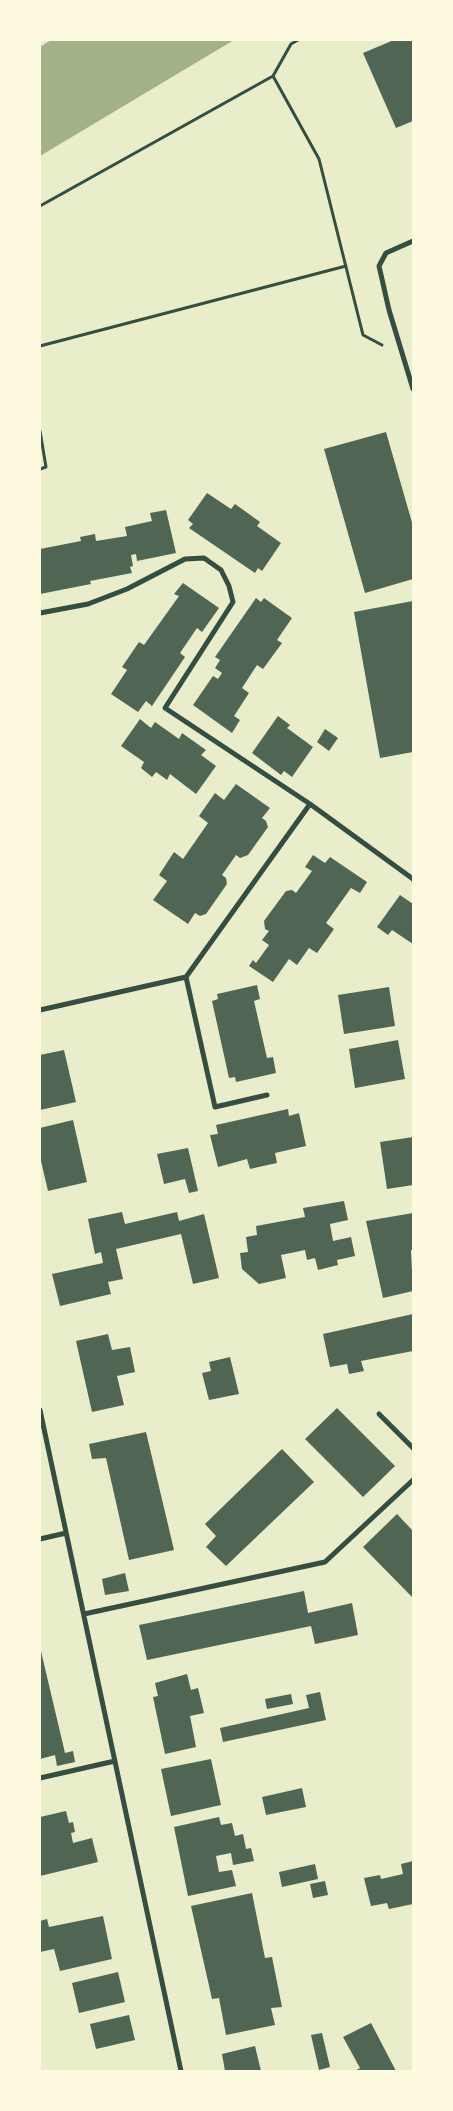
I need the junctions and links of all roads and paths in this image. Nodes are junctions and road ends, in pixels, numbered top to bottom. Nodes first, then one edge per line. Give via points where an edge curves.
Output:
1 (298, 40) edge
2 (273, 76) junction
3 (40, 206) edge
4 (413, 240) edge
5 (346, 266) junction
6 (40, 346) edge
7 (388, 349) dead end
8 (413, 389) edge
9 (40, 431) edge
10 (40, 469) edge
11 (40, 613) edge
12 (310, 804) junction
13 (413, 879) edge
14 (186, 977) junction
15 (40, 1010) edge
16 (267, 1095) dead end
17 (40, 1410) edge
18 (380, 1414) dead end
19 (413, 1448) edge
20 (413, 1480) edge
21 (66, 1533) junction
22 (40, 1539) edge
23 (84, 1614) junction
24 (115, 1761) junction
25 (40, 1778) edge
26 (182, 2071) edge

1 - 2 path via 291,44
2 - 3 path
2 - 5 path via 319,159
4 - 8 street via 386,253 378,266
5 - 6 path
5 - 7 path via 364,335
9 - 10 path via 46,467
11 - 12 street via 88,604 128,589 185,559 204,558 221,570 233,602 165,708
12 - 13 street
12 - 14 street
14 - 15 street
14 - 16 street via 215,1107
17 - 21 street
18 - 19 street
20 - 23 street via 325,1562
21 - 22 street
21 - 23 street
23 - 24 street
24 - 25 street
24 - 26 street

